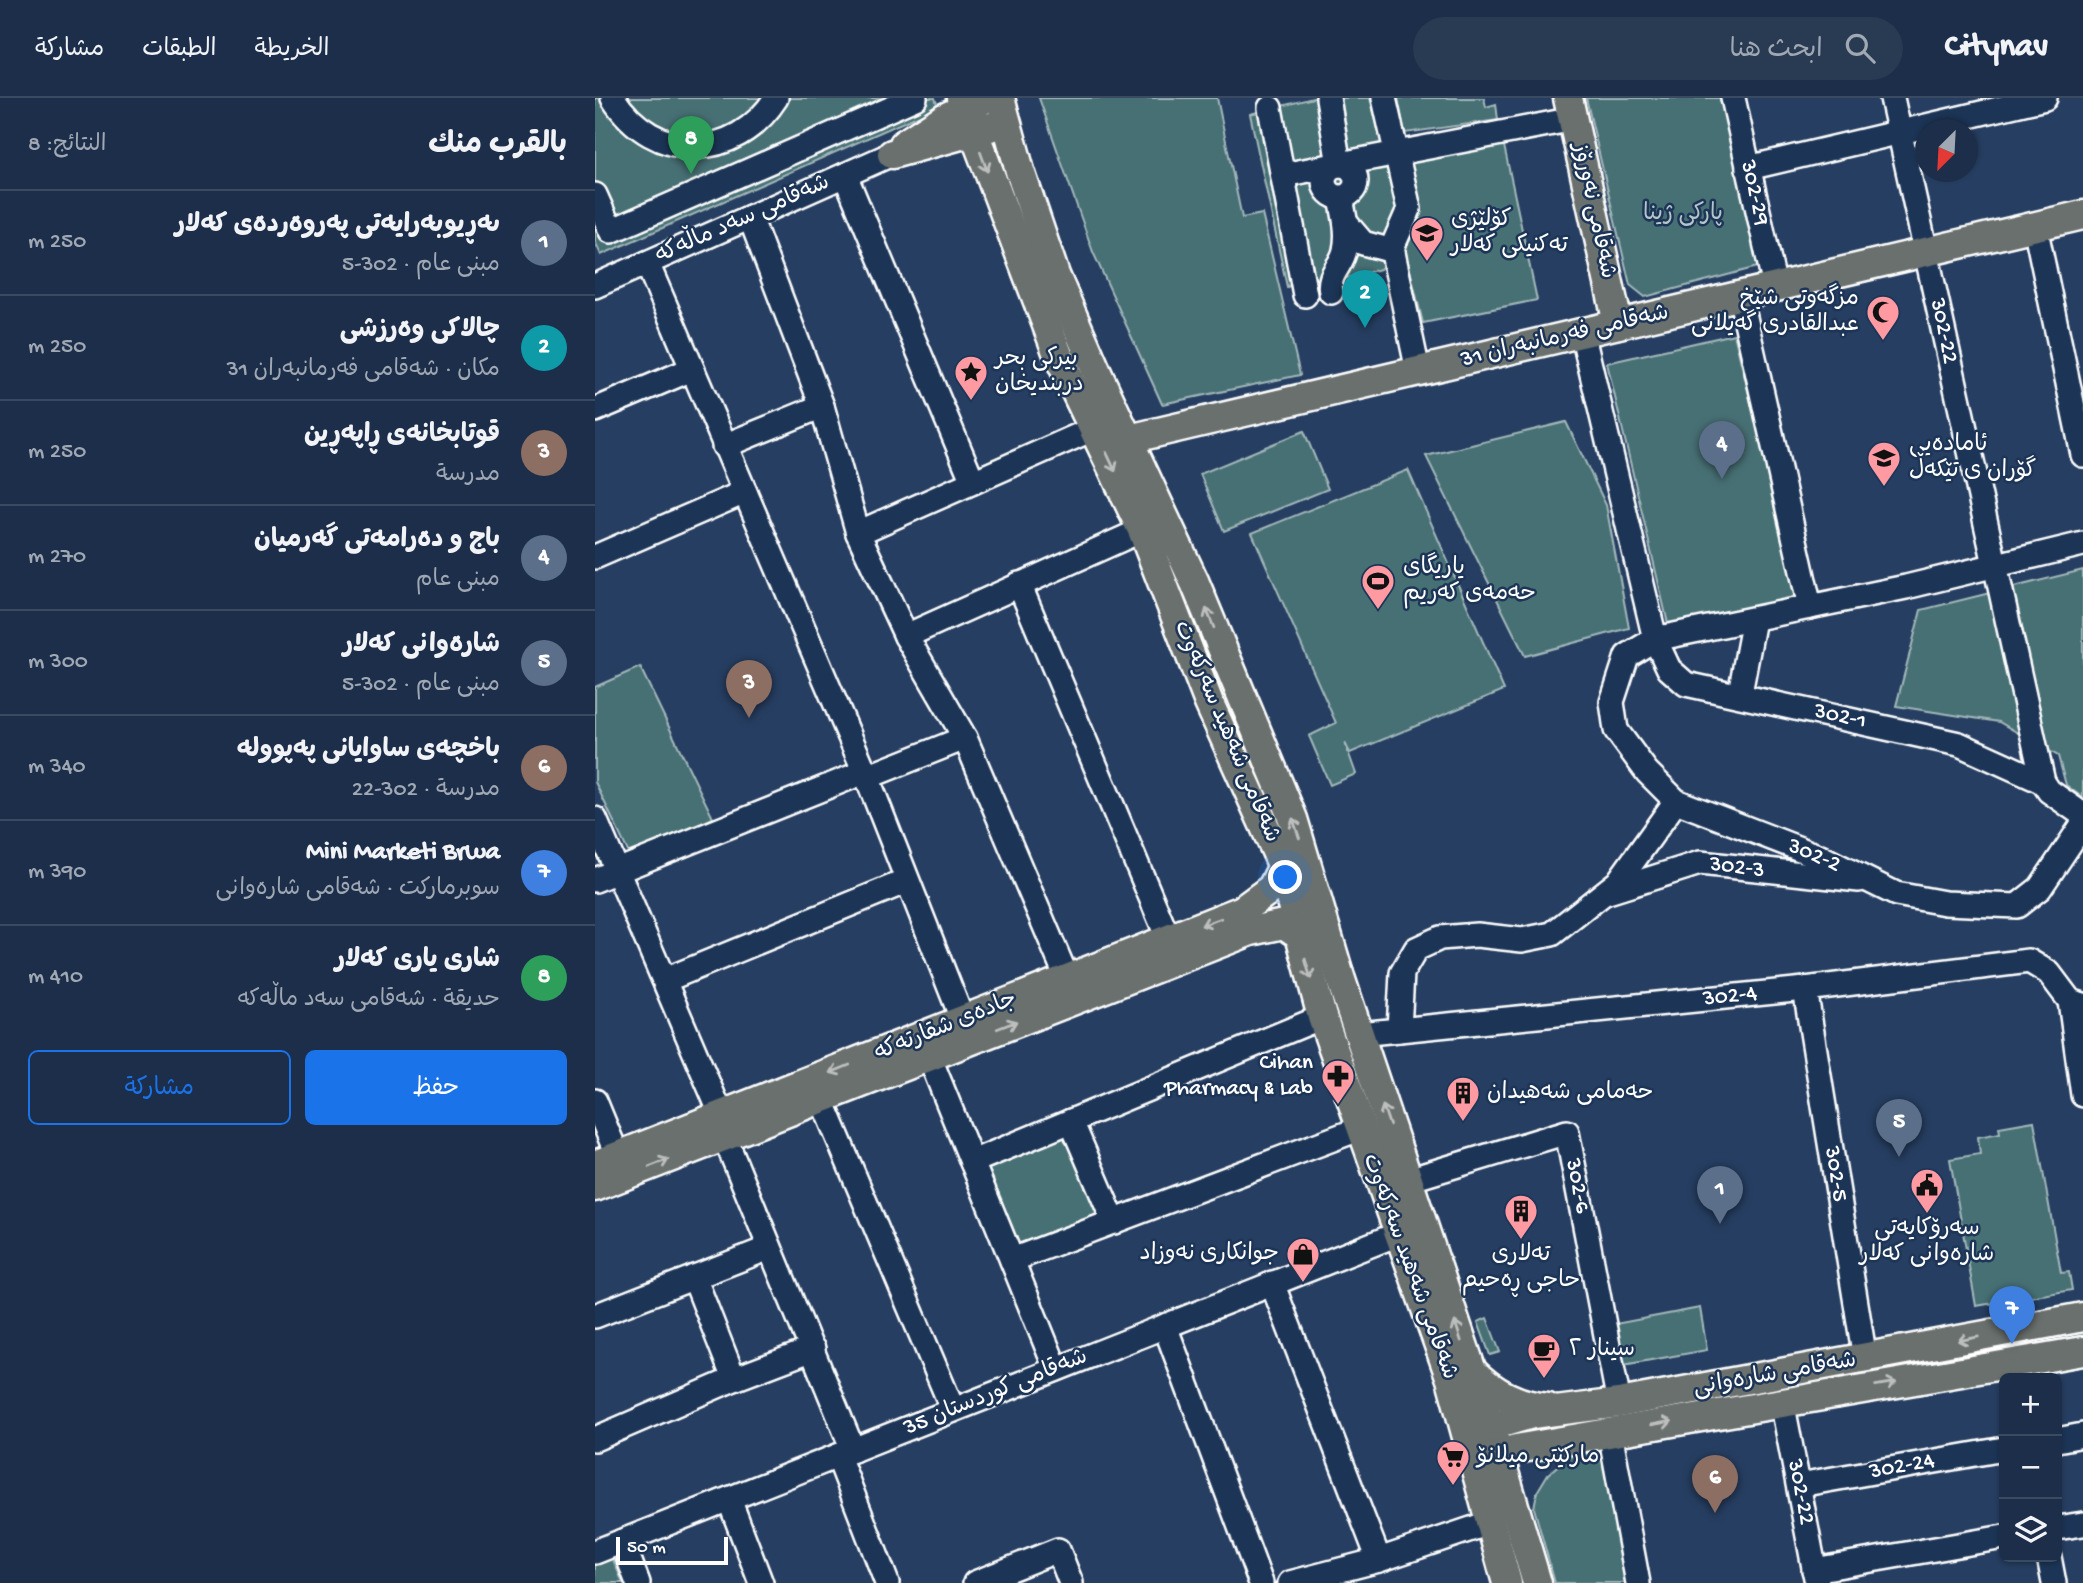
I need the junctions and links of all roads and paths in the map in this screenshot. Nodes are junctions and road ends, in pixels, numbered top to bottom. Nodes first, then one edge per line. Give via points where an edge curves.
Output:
1 (613, 98) edge
2 (776, 98) edge
3 (915, 98) edge
4 (1328, 98) edge
5 (1384, 98) edge
6 (1733, 98) edge
7 (1892, 98) edge
8 (2045, 98) edge
9 (1270, 108) dead end
10 (971, 109) edge
11 (1571, 109) edge
12 (1003, 110) edge
13 (1899, 132) junction
14 (1397, 152) junction
15 (892, 154) joint
16 (1339, 165) junction
17 (1748, 168) junction
18 (845, 175) junction
19 (1283, 176) junction
20 (595, 195) edge
21 (2083, 215) edge
22 (750, 217) junction
23 (1346, 223) junction
24 (2035, 226) junction
25 (1393, 251) junction
26 (1926, 252) junction
27 (647, 263) junction
28 (597, 279) edge
29 (1775, 287) junction
30 (1331, 292) dead end
31 (1305, 295) dead end
32 (1740, 295) junction
33 (1618, 324) junction
34 (1582, 332) junction
35 (691, 369) junction
36 (1418, 371) junction
37 (823, 406) junction
38 (595, 410) edge
39 (1095, 428) junction
40 (1129, 439) junction
41 (724, 446) junction
42 (2083, 455) edge
43 (974, 482) junction
44 (745, 492) junction
45 (1142, 530) junction
46 (858, 533) junction
47 (2083, 544) edge
48 (595, 557) edge
49 (1994, 564) junction
50 (1019, 584) junction
51 (1810, 607) junction
52 (1754, 619) junction
53 (906, 636) junction
54 (1655, 639) junction
55 (1740, 694) junction
56 (965, 738) junction
57 (866, 774) junction
58 (2043, 782) junction
59 (1676, 801) junction
60 (2083, 815) edge
61 (595, 819) edge
62 (2083, 824) edge
63 (1282, 868) junction
64 (618, 872) junction
65 (595, 880) edge
66 (907, 881) junction
67 (1872, 881) junction
68 (1605, 893) junction
69 (1247, 920) junction
70 (1297, 933) junction
71 (1168, 938) junction
72 (1067, 978) junction
73 (665, 980) junction
74 (1805, 989) junction
75 (2077, 1003) edge
76 (1322, 1017) junction
77 (963, 1021) junction
78 (1399, 1030) junction
79 (1359, 1034) junction
80 (929, 1056) junction
81 (2083, 1095) edge
82 (823, 1100) junction
83 (595, 1101) edge
84 (1071, 1121) junction
85 (724, 1127) junction
86 (1359, 1129) junction
87 (606, 1161) edge
88 (972, 1162) junction
89 (1408, 1180) junction
90 (595, 1187) edge
91 (1114, 1222) junction
92 (1398, 1234) junction
93 (769, 1248) junction
94 (1012, 1260) junction
95 (694, 1277) junction
96 (1272, 1283) junction
97 (595, 1316) edge
98 (2083, 1317) edge
99 (1165, 1326) junction
100 (813, 1349) junction
101 (2083, 1350) edge
102 (1865, 1359) junction
103 (1056, 1369) junction
104 (1472, 1371) junction
105 (2015, 1371) edge
106 (734, 1379) junction
107 (1783, 1401) junction
108 (1619, 1403) junction
109 (953, 1410) junction
110 (1564, 1410) junction
111 (1479, 1429) junction
112 (1610, 1432) junction
113 (2083, 1435) edge
114 (595, 1439) edge
115 (2062, 1439) edge
116 (1560, 1442) junction
117 (1999, 1450) edge
118 (845, 1453) junction
119 (1487, 1457) junction
120 (1799, 1486) junction
121 (729, 1499) junction
122 (1506, 1524) junction
123 (2083, 1524) edge
124 (2062, 1527) edge
125 (1999, 1538) edge
126 (622, 1541) junction
127 (595, 1552) edge
128 (1379, 1560) junction
129 (2050, 1562) edge
130 (1815, 1576) edge
131 (638, 1583) edge
132 (761, 1583) edge
133 (887, 1583) edge
134 (975, 1583) edge
135 (1071, 1583) edge
136 (1261, 1583) edge
137 (1290, 1583) edge
138 (1507, 1583) edge
139 (1537, 1583) edge
140 (1638, 1583) edge
141 (2054, 1583) edge

1 - 2 street via 629,120 654,138 698,147 744,133
3 - 20 street via 611,231
4 - 16 street
5 - 14 street
6 - 17 street, 302-29
7 - 13 street, 302-22
8 - 13 street
9 - 19 street
10 - 12 main road
10 - 15 main road via 925,129
10 -> 39 main road, شەقامی شەهید سەرکەوت via 1059,356
11 - 14 street
11 - 33 main road, شەقامی نەورۆز
12 - 40 main road, شەقامی شەهید سەرکەوت via 1055,275
13 - 17 street
13 - 26 street, 302-22
14 - 16 street
14 - 25 street via 1409,209
15 - 18 street, شەقامی سەد ماڵەکە
16 - 19 street
16 - 23 street via 1328,171 1324,182 1329,193 1341,198
17 - 29 street, 302-29
18 - 22 street, شەقامی سەد ماڵەکە
18 - 43 street
19 - 31 street
21 - 24 main road, شەقامی فەرمانبەران 31
22 - 27 street, شەقامی سەد ماڵەکە
22 - 37 street
23 - 25 street via 1363,243
23 - 30 street via 1346,248 1329,282
24 - 26 main road, شەقامی فەرمانبەران 31
24 - 42 street
25 - 36 street
26 - 29 main road, شەقامی فەرمانبەران 31
26 - 49 street, 302-22
27 - 28 street, شەقامی سەد ماڵەکە
27 - 35 street
29 - 32 main road, شەقامی فەرمانبەران 31
32 - 33 main road, شەقامی فەرمانبەران 31
32 - 51 street
33 - 34 main road, شەقامی فەرمانبەران 31
34 - 36 main road, شەقامی فەرمانبەران 31
34 - 54 street, 302-1
35 - 38 street
35 - 41 street
36 - 40 main road, شەقامی فەرمانبەران 31
37 - 41 street
37 - 46 street
39 - 43 street
39 -> 45 main road, شەقامی شەهید سەرکەوت
79 -> 40 main road, شەقامی شەهید سەرکەوت via 1286,799
41 - 44 street
43 - 46 street
44 - 48 street
44 - 57 street
45 - 50 street
45 - 63 main road, شەقامی شەهید سەرکەوت via 1209,703
46 - 53 street
47 - 49 street
49 - 51 street
49 - 58 street, 302-22
50 - 53 street
50 - 71 street
51 - 52 street
52 - 54 street
52 - 55 street
53 - 56 street
54 - 55 street, 302-1 via 1669,670 1686,684
54 - 59 street, 302-2 via 1627,656 1612,702 1616,730
55 - 58 street, 302-1 via 1959,744
56 - 57 street
56 - 72 street
57 - 64 street
57 - 66 street
58 - 60 street, 302-1
59 - 67 street, 302-2
59 - 68 street via 1618,882
61 - 64 street
62 - 67 street, 302-2 via 2040,888 2017,906 1945,903 1896,894
63 - 69 main road, جادەی شقارتەکە
63 - 70 main road, شەقامی شەهید سەرکەوت
64 - 65 street
64 - 73 street
66 - 73 street
66 - 77 street
67 - 68 street, 302-3 via 1700,863
68 - 78 street via 1552,934 1522,940 1477,935 1440,938 1416,949 1402,973
69 - 70 main road, جادەی شقارتەکە via 1284,924
69 -> 71 main road, جادەی شقارتەکە
80 -> 69 main road, جادەی شقارتەکە
70 -> 76 main road, شەقامی شەهید سەرکەوت
71 - 72 main road, جادەی شقارتەکە
72 - 77 main road, جادەی شقارتەکە
73 - 85 street
74 - 75 street, 302-4 via 2029,961
74 - 78 street, 302-4
74 - 102 street, 302-5
75 - 81 street
76 - 84 street
76 - 86 main road, شەقامی شەهید سەرکەوت
77 -> 85 main road, جادەی شقارتەکە
78 - 79 street, 302-4
89 -> 79 main road, شەقامی شەهید سەرکەوت
80 - 82 main road, جادەی شقارتەکە
80 - 88 street
82 - 85 main road, جادەی شقارتەکە
82 - 109 street
83 - 87 street
84 - 88 street
84 - 91 street
85 - 87 main road, جادەی شقارتەکە
90 -> 85 main road, جادەی شقارتەکە
85 - 93 street
86 - 91 street
86 - 92 main road, شەقامی شەهید سەرکەوت
88 - 94 street
104 -> 89 main road, شەقامی شەهید سەرکەوت
89 - 108 street, 302-6 via 1567,1132
91 - 94 street
92 - 96 street, شەقامی کوردستان 35
92 - 111 main road, شەقامی شەهید سەرکەوت
93 - 95 street
93 - 100 street
94 - 103 street
95 - 97 street
95 - 106 street
96 - 99 street, شەقامی کوردستان 35
96 - 128 street
98 -> 102 main road, شەقامی شارەوانی
99 - 103 street, شەقامی کوردستان 35
99 - 136 street
100 - 106 street
100 - 118 street
101 - 105 main road, شەقامی شارەوانی
102 - 108 main road, شەقامی شارەوانی
103 - 109 street, شەقامی کوردستان 35
104 - 110 main road via 1493,1390 1517,1402
104 - 111 main road, شەقامی شەهید سەرکەوت
107 -> 105 main road, شەقامی شارەوانی
106 - 114 street
112 -> 107 main road, شەقامی شارەوانی
107 - 120 street, 302-22
108 - 110 main road, شەقامی شارەوانی
109 - 118 street, شەقامی کوردستان 35
110 - 111 main road, شەقامی شارەوانی
111 - 119 main road, شەقامی شەهید سەرکەوت
112 - 116 main road, شەقامی شارەوانی
112 - 140 street
113 - 115 street
116 - 119 main road, شەقامی شارەوانی
116 - 122 main road via 1538,1455 1524,1472
117 - 120 street, 302-24
118 - 121 street, شەقامی کوردستان 35
118 - 133 street
119 - 122 main road, شەقامی شەهید سەرکەوت
120 - 130 street, 302-22
121 - 126 street, شەقامی کوردستان 35
121 - 132 street
122 - 128 street
122 - 138 main road, شەقامی شەهید سەرکەوت
122 - 139 main road, شەقامی شەهید سەرکەوت
123 - 124 street
125 - 130 street
126 - 127 street, شەقامی کوردستان 35
126 - 131 street
128 - 137 street
129 - 141 street
134 - 135 street via 1058,1550

